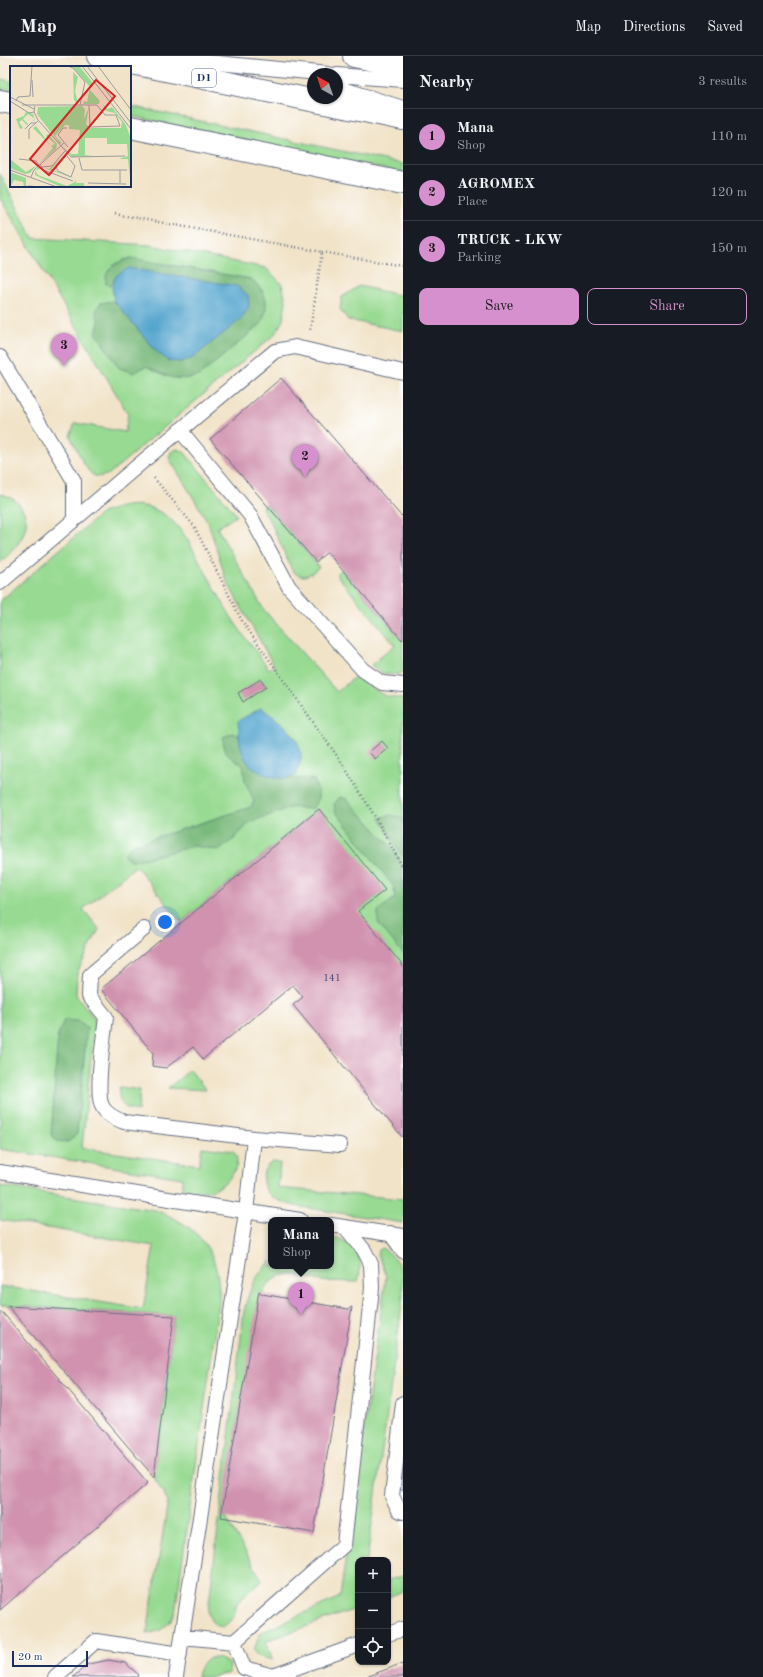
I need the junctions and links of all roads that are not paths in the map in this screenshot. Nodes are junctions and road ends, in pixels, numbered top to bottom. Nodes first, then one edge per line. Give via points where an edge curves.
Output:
1 (98, 56) edge
2 (147, 56) edge
3 (242, 56) edge
4 (354, 56) edge
5 (403, 66) edge
6 (283, 70) junction
7 (307, 72) edge
8 (343, 75) edge
9 (307, 78) edge
10 (403, 80) edge
11 (343, 89) edge
12 (0, 101) edge
13 (10, 103) edge
14 (403, 108) edge
15 (403, 119) edge
16 (131, 127) edge
17 (403, 183) edge
18 (0, 357) edge
19 (403, 372) edge
20 (180, 430) junction
21 (74, 519) junction
22 (0, 583) edge
23 (403, 686) edge
24 (144, 929) dead end
25 (254, 1138) junction
26 (340, 1145) dead end
27 (0, 1172) edge
28 (246, 1212) junction
29 (280, 1217) edge
30 (338, 1226) edge
31 (396, 1235) edge
32 (403, 1251) edge
33 (403, 1403) edge
34 (403, 1512) edge
35 (403, 1629) edge
36 (391, 1633) edge
37 (183, 1637) junction
38 (234, 1642) junction
39 (355, 1646) edge
40 (180, 1654) junction
41 (55, 1677) edge
42 (176, 1677) edge

1 - 15 highway, D1
2 - 6 lane, D1
3 - 6 lane, D1
4 - 5 highway
6 - 7 lane, D1
6 - 9 lane, D1
8 - 10 lane
11 - 14 lane
12 - 13 highway
16 - 17 highway
18 - 21 lane via 74,481
19 - 20 lane via 295,346 275,351
20 - 21 lane
20 - 23 lane via 250,515 294,593 363,670 382,683
21 - 22 lane
24 - 25 lane via 90,975 89,996 106,1017 99,1094 102,1107 112,1117 124,1122
25 - 26 lane
25 - 28 lane
27 - 28 lane
28 - 29 lane
28 - 37 lane
30 - 31 lane
30 - 38 lane via 364,1250 371,1264 372,1288 344,1545
31 - 32 lane
33 - 34 lane via 392,1496
35 - 36 lane
37 - 38 lane
37 - 40 lane
38 - 39 lane via 244,1668 273,1676
40 - 41 lane via 96,1642
40 - 42 lane

